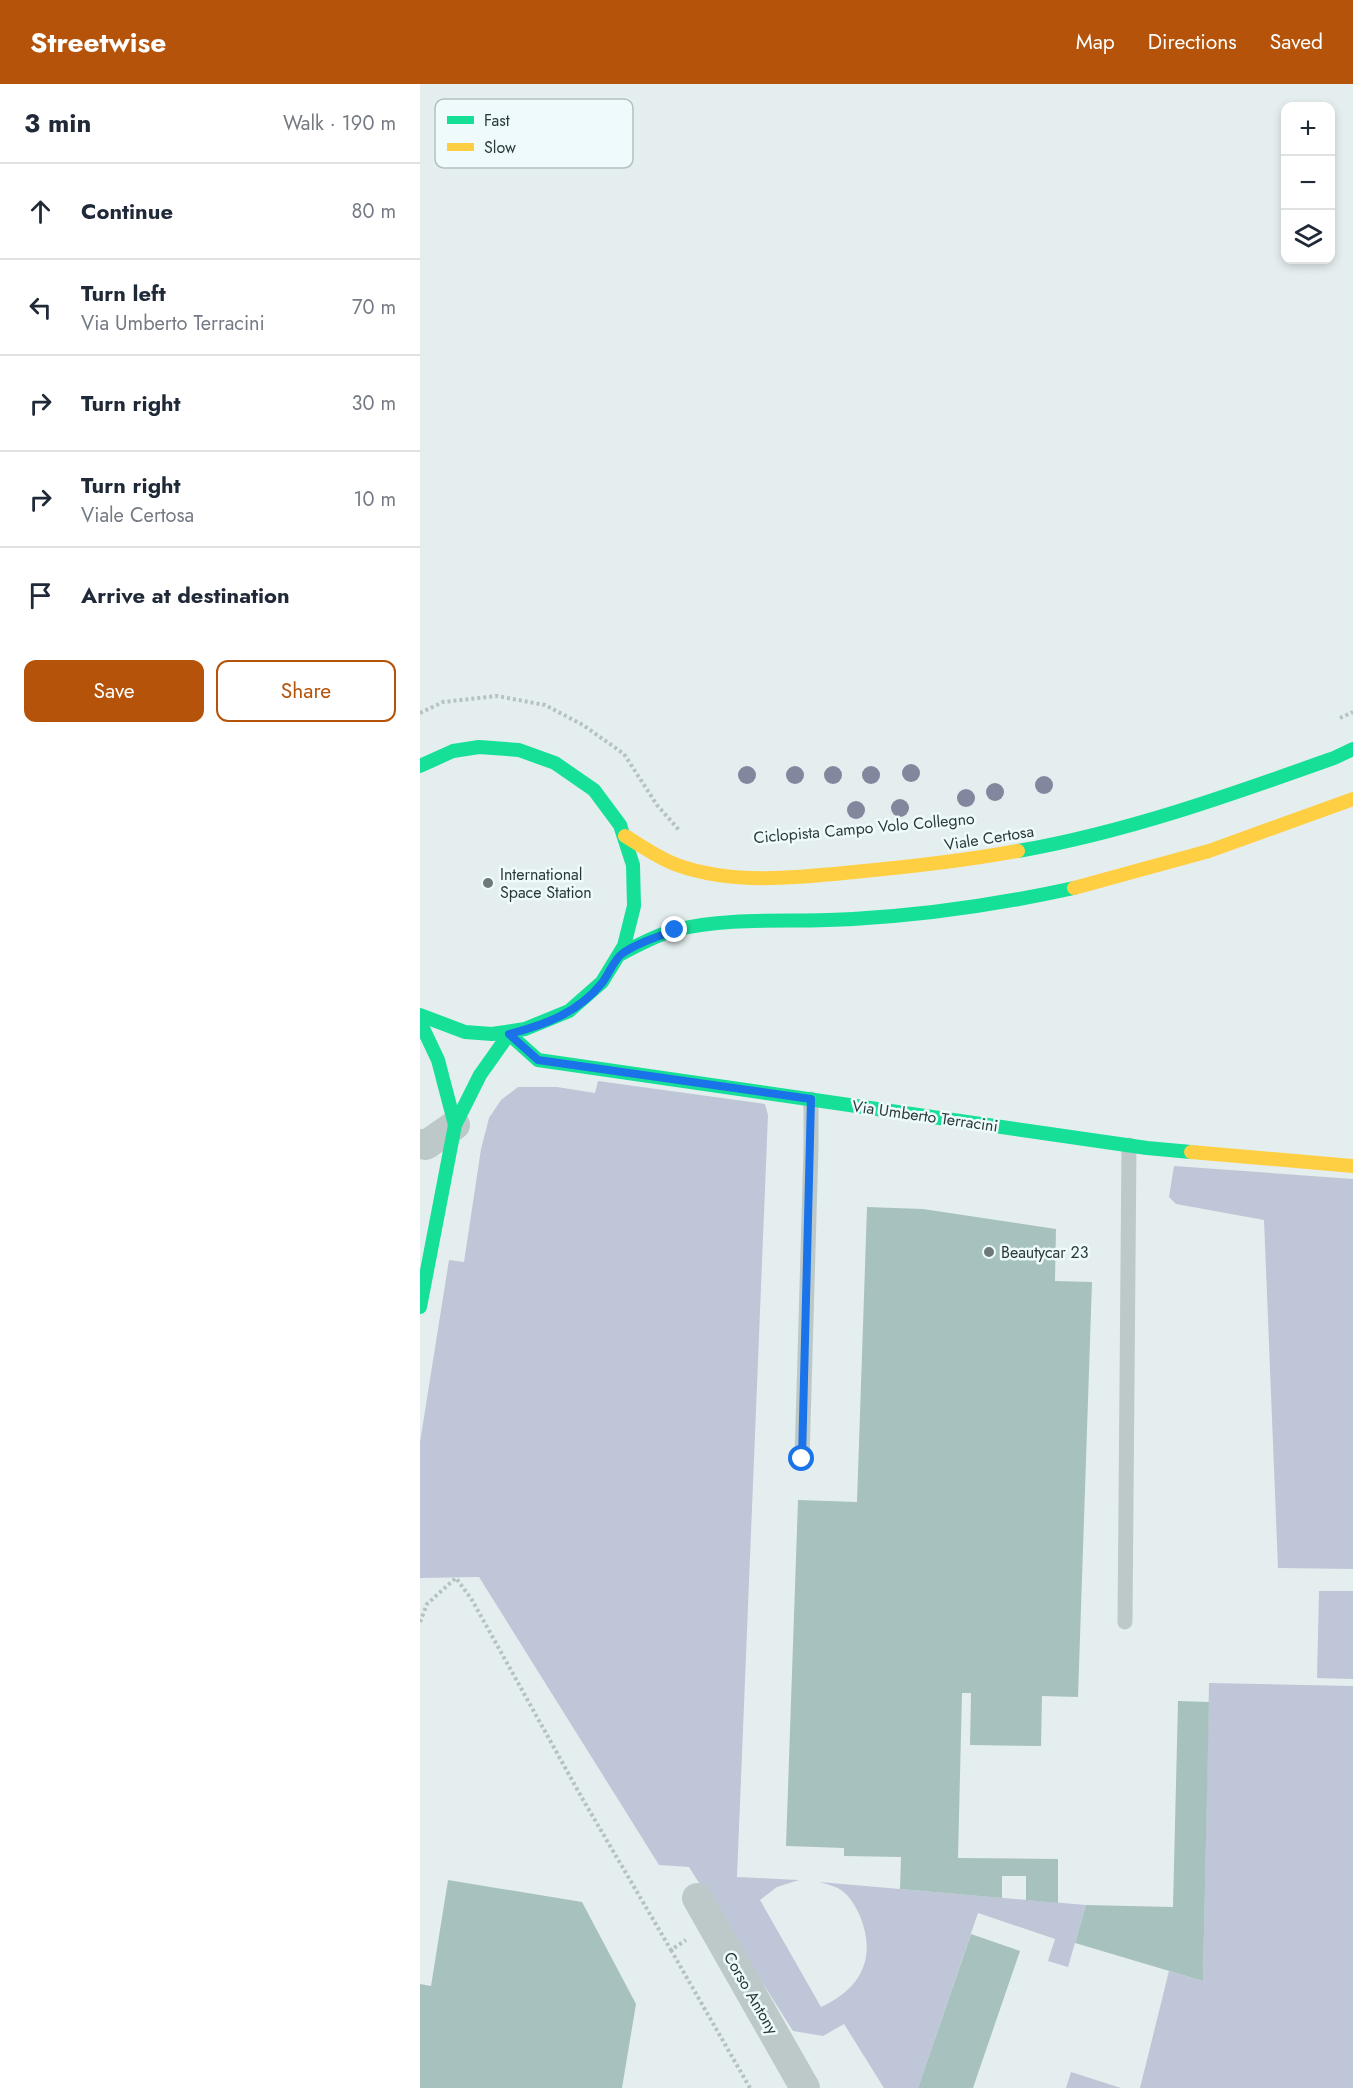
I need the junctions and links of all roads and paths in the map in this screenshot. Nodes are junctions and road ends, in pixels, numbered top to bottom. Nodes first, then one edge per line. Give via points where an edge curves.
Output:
1 (420, 712) edge
2 (1353, 712) edge
3 (1332, 721) dead end
4 (1353, 749) edge
5 (420, 766) edge
6 (1353, 799) edge
7 (625, 836) junction
8 (686, 837) dead end
9 (621, 954) junction
10 (420, 1015) edge
11 (420, 1022) edge
12 (509, 1034) junction
13 (538, 1060) junction
14 (487, 1065) junction
15 (811, 1099) junction
16 (455, 1125) junction
17 (420, 1144) edge
18 (1129, 1145) junction
19 (1353, 1166) edge
20 (422, 1273) edge
21 (420, 1307) edge
22 (802, 1459) dead end
23 (420, 1622) edge
24 (1125, 1622) dead end
25 (704, 1910) joint
26 (671, 1950) junction
27 (750, 2088) edge
28 (805, 2088) edge

1 - 8 path via 443,702 497,696 545,705 583,725 624,754 657,805
2 - 3 path
4 - 7 main road, Viale Certosa via 1189,810 1129,827 1012,852 883,870 733,876 675,864
5 - 7 main road via 454,751 485,747 537,753 574,772 604,800
6 - 9 main road via 1269,832 1100,882 960,908 675,930
7 - 9 main road via 635,875 634,916
9 - 12 main road via 602,984 575,1008 544,1025
10 - 12 main road via 459,1031
11 - 16 main road via 440,1062
12 - 13 main road
12 - 14 main road
13 - 14 main road, Via Umberto Terracini via 512,1058
13 - 15 main road, Via Umberto Terracini
14 - 16 main road
15 - 18 main road, Via Umberto Terracini
15 - 22 lane
16 - 17 street via 426,1145
16 - 20 main road
18 - 19 main road, Via Umberto Terracini
18 - 24 lane
20 - 21 main road
23 - 26 path via 428,1604 456,1578
25 - 26 path
25 - 28 street, Corso Antony
26 - 27 path

